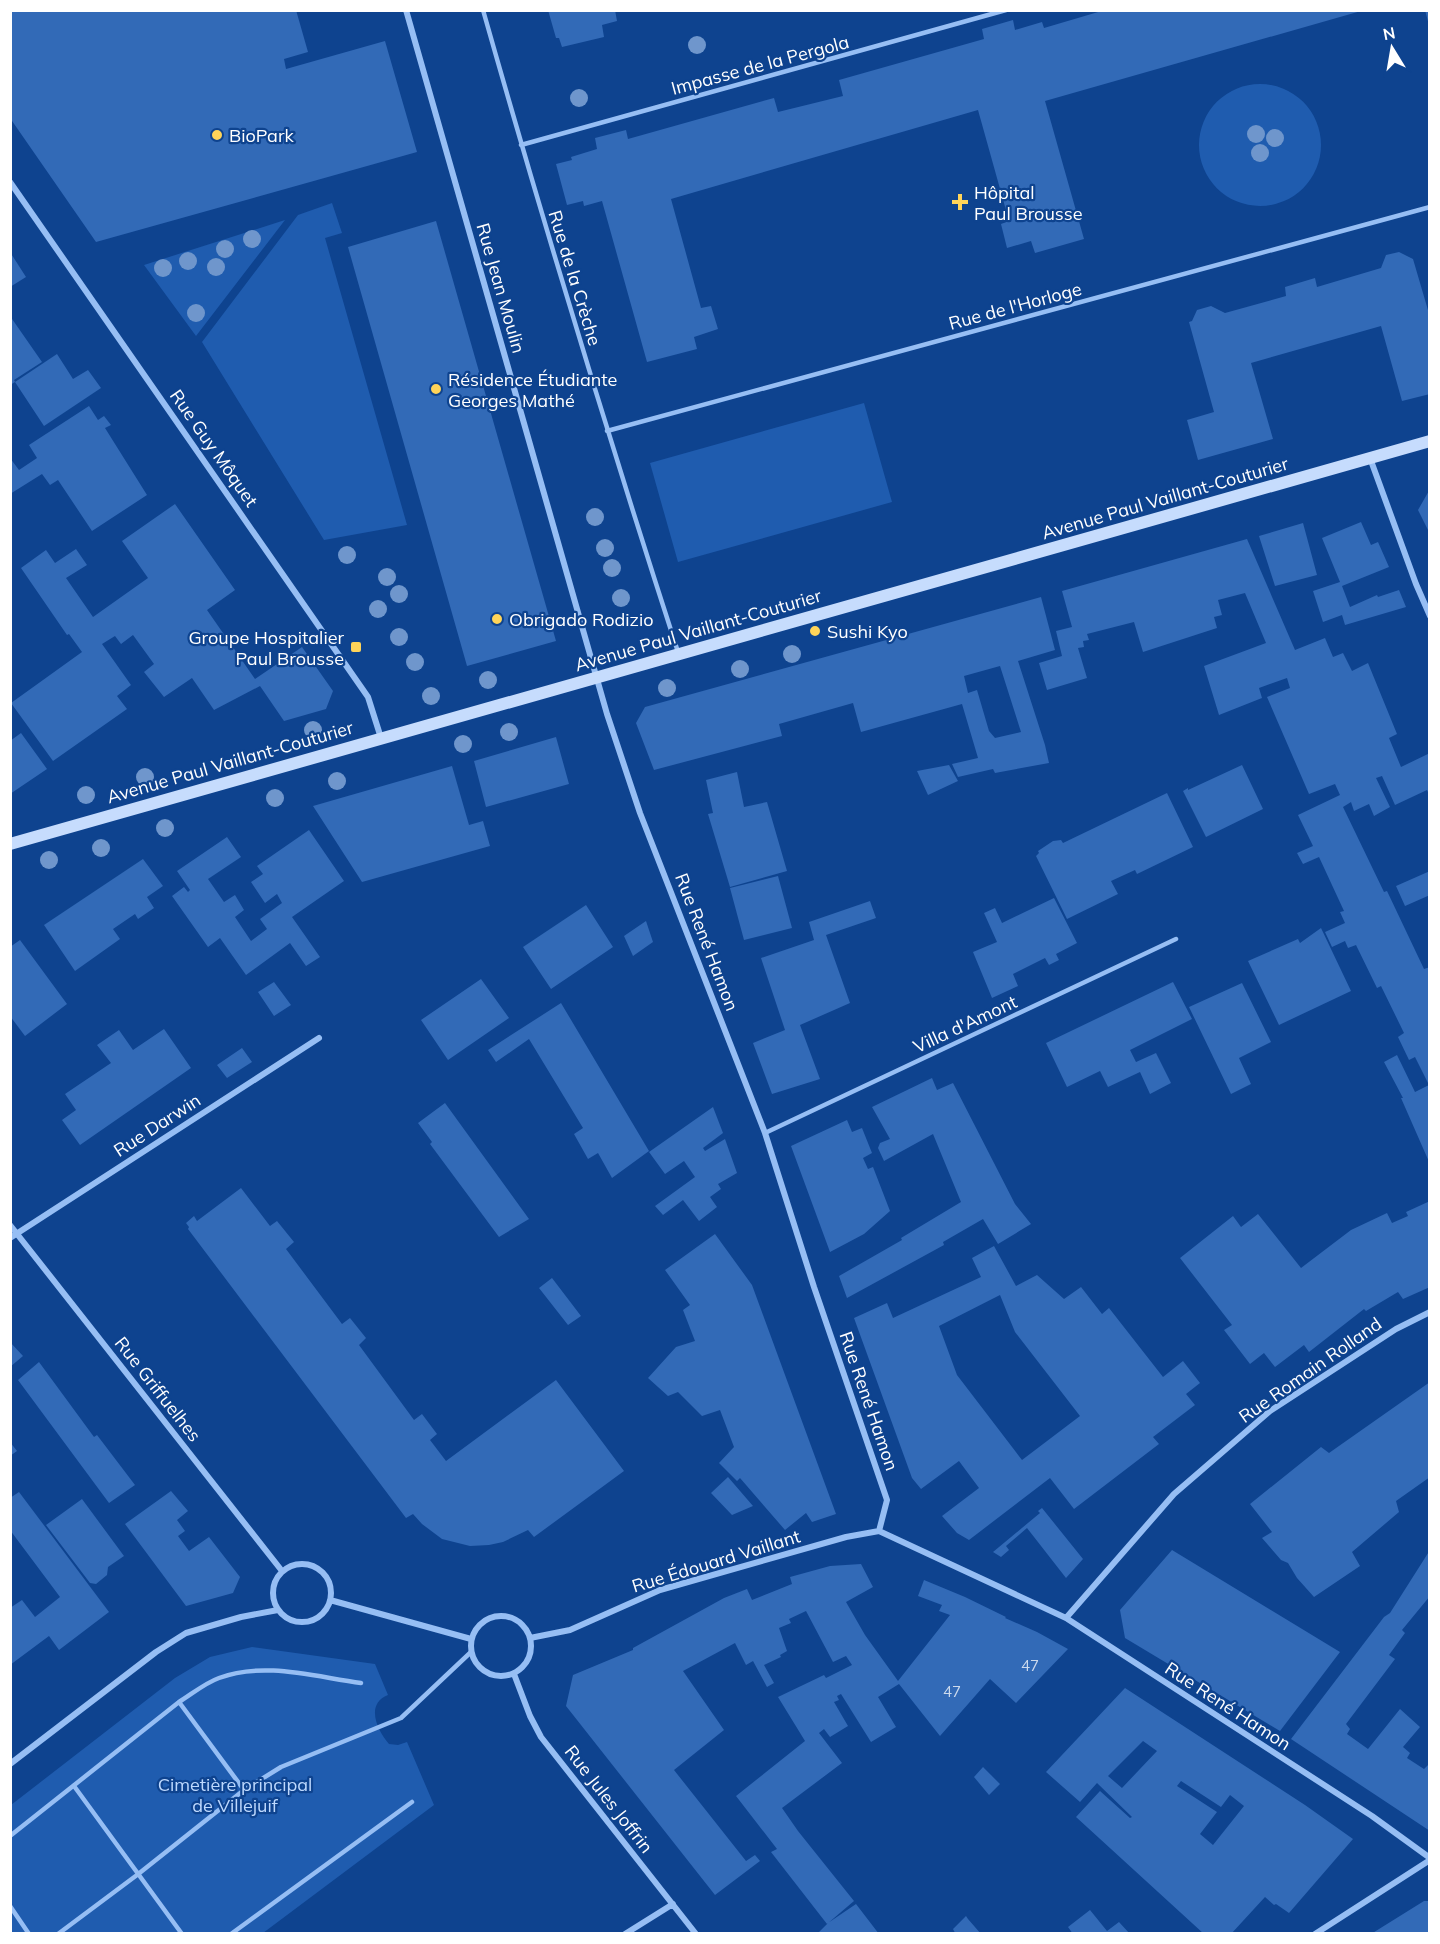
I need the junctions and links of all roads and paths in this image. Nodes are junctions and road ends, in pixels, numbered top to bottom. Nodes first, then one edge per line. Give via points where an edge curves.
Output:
1 (406, 10) edge
2 (483, 10) edge
3 (1006, 10) edge
4 (521, 145) junction
5 (10, 182) edge
6 (1430, 207) edge
7 (607, 430) junction
8 (1430, 441) edge
9 (1370, 458) junction
10 (1430, 616) edge
11 (679, 654) junction
12 (596, 677) junction
13 (381, 738) junction
14 (10, 844) edge
15 (1176, 939) dead end
16 (320, 1038) dead end
17 (765, 1133) junction
18 (10, 1225) edge
19 (18, 1234) junction
20 (10, 1238) edge
21 (1430, 1312) edge
22 (879, 1531) junction
23 (282, 1571) junction
24 (330, 1600) junction
25 (278, 1610) junction
26 (1066, 1618) junction
27 (530, 1638) junction
28 (471, 1639) junction
29 (471, 1652) junction
30 (514, 1674) junction
31 (361, 1683) dead end
32 (179, 1702) junction
33 (10, 1764) edge
34 (74, 1786) junction
35 (244, 1790) junction
36 (412, 1802) dead end
37 (10, 1836) edge
38 (1430, 1859) edge
39 (137, 1875) junction
40 (674, 1904) junction
41 (10, 1906) edge
42 (29, 1934) edge
43 (58, 1934) edge
44 (182, 1934) edge
45 (231, 1934) edge
46 (626, 1934) edge
47 (696, 1934) edge
48 (1315, 1934) edge

1 - 12 street, Rue Jean Moulin
2 - 4 lane, Rue de la Crèche
3 - 4 lane, Impasse de la Pergola
4 - 7 lane, Rue de la Crèche
5 - 13 street, Rue Guy Môquet via 368,697
6 - 7 lane, Rue de l'Horloge
7 - 11 lane, Rue de la Crèche
8 - 9 main road, Avenue Paul Vaillant-Couturier
9 - 10 street
9 - 11 main road, Avenue Paul Vaillant-Couturier
11 - 12 main road, Avenue Paul Vaillant-Couturier
12 - 13 main road, Avenue Paul Vaillant-Couturier
12 - 17 street, Rue René Hamon via 640,813
13 - 14 main road, Avenue Paul Vaillant-Couturier
15 - 17 lane, Villa d'Amont
16 - 19 street, Rue Darwin
17 - 22 street, Rue René Hamon via 887,1500
18 - 19 street, Rue Griffuelhes
19 - 20 street, Rue Darwin
19 - 23 street, Rue Griffuelhes
21 - 26 street, Rue Romain Rolland via 1396,1329 1270,1412 1173,1494
22 - 26 street, Rue René Hamon
22 - 27 street, Rue Édouard Vaillant via 660,1590 570,1630
23 - 24 street via 299,1563 316,1568 328,1580
23 - 25 street via 272,1590
24 - 25 street via 325,1610 310,1621 292,1620
24 - 28 street
25 - 33 street via 186,1632
26 - 38 street, Rue René Hamon via 1372,1816
27 - 28 street via 520,1622 502,1616 485,1620
27 - 30 street via 528,1658
28 - 29 street
29 - 30 street via 477,1665 489,1674
29 - 35 lane via 401,1718 281,1767
30 - 40 street, Rue Jules Joffrin via 541,1737
31 - 32 lane via 250,1670 218,1678
32 - 34 lane
32 - 35 lane
34 - 37 lane
34 - 39 lane
35 - 39 lane
36 - 45 lane
38 - 48 street
39 - 43 lane
39 - 44 lane
40 - 46 street
40 - 47 street, Rue Jules Joffrin
41 - 42 lane

